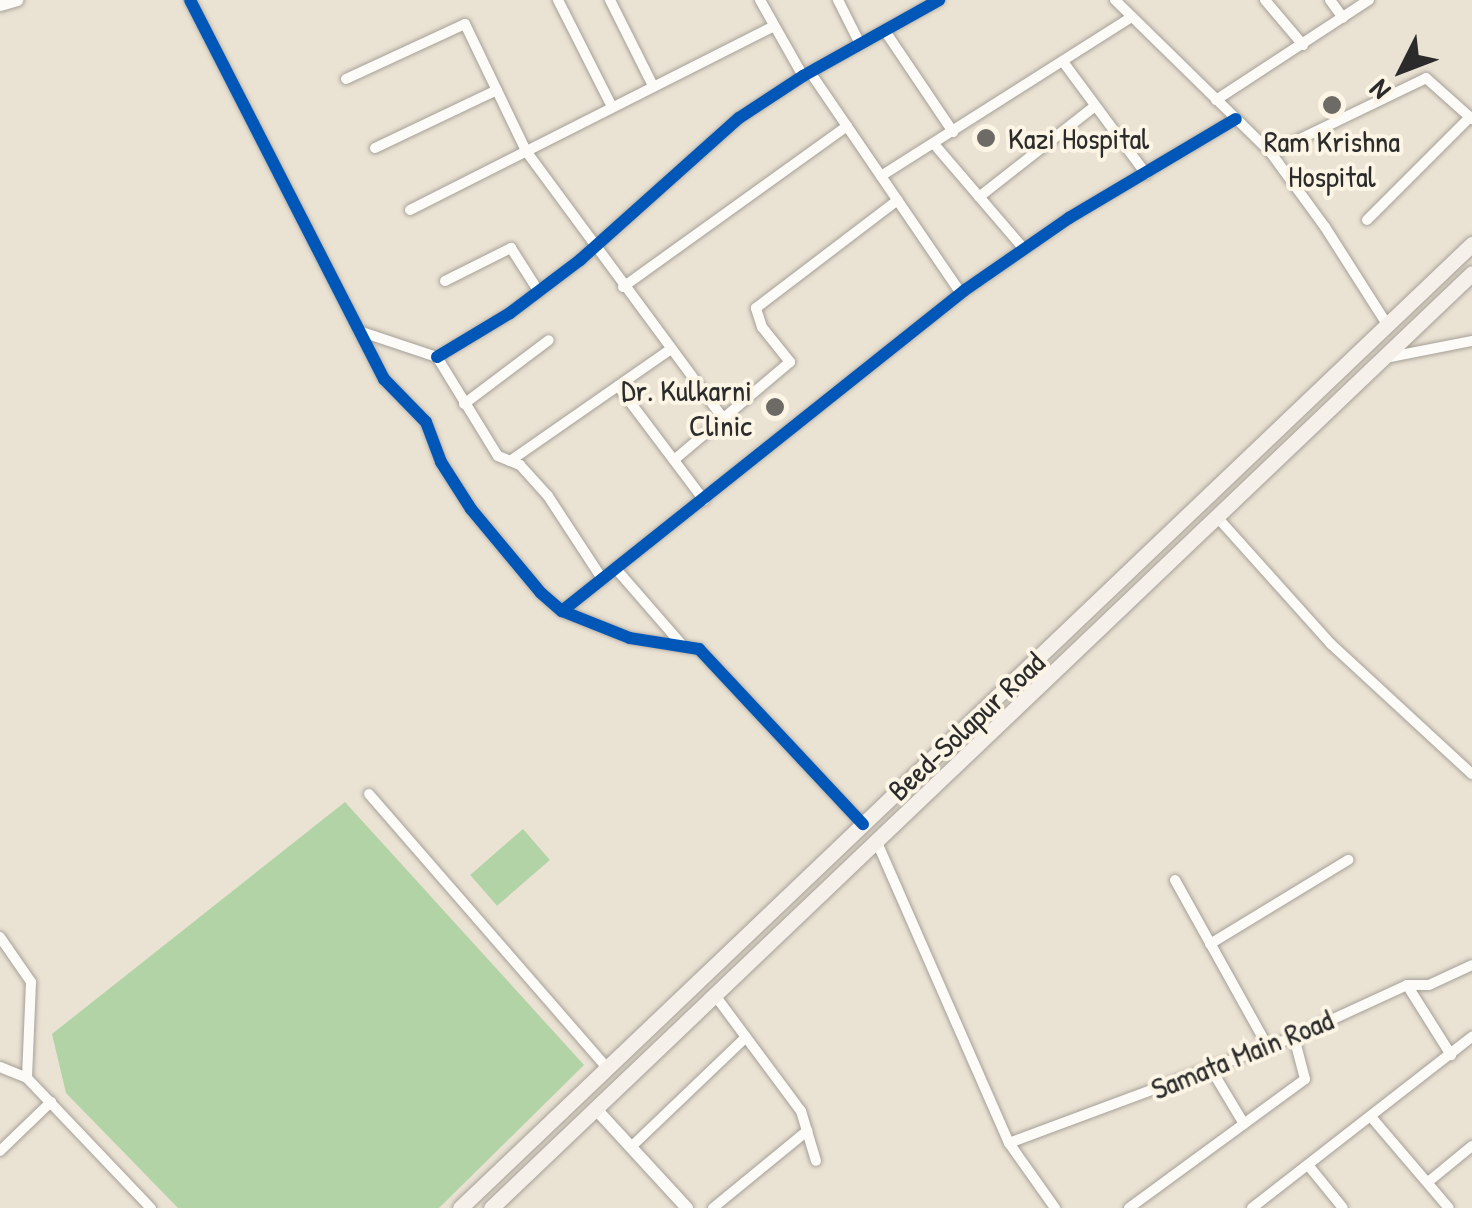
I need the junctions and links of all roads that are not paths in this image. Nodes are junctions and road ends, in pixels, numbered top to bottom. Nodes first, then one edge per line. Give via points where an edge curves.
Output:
1 (18, 0) edge
2 (190, 0) edge
3 (558, 0) edge
4 (610, 0) edge
5 (760, 0) edge
6 (838, 0) edge
7 (939, 0) edge
8 (1116, 0) edge
9 (1264, 0) edge
10 (1330, 0) edge
11 (1368, 0) edge
12 (0, 5) edge
13 (1132, 16) junction
14 (1343, 18) junction
15 (774, 26) junction
16 (885, 30) junction
17 (860, 44) junction
18 (1303, 45) junction
19 (1064, 63) junction
20 (806, 74) junction
21 (346, 79) dead end
22 (653, 86) junction
23 (498, 90) junction
24 (1216, 100) junction
25 (1095, 106) junction
26 (612, 107) junction
27 (1471, 118) edge
28 (1236, 119) junction
29 (847, 126) junction
30 (953, 132) junction
31 (934, 144) junction
32 (374, 148) dead end
33 (526, 151) junction
34 (1271, 153) junction
35 (1146, 174) junction
36 (882, 176) junction
37 (979, 197) junction
38 (898, 200) junction
39 (410, 210) dead end
40 (1367, 220) dead end
41 (1472, 244) edge
42 (595, 246) junction
43 (1024, 249) junction
44 (1472, 272) edge
45 (445, 281) dead end
46 (624, 286) junction
47 (538, 292) junction
48 (961, 293) junction
49 (1388, 326) junction
50 (358, 331) junction
51 (549, 340) dead end
52 (1472, 341) edge
53 (670, 350) junction
54 (437, 358) junction
55 (1383, 358) junction
56 (618, 386) junction
57 (464, 404) junction
58 (723, 418) junction
59 (674, 460) junction
60 (510, 461) junction
61 (704, 500) junction
62 (1217, 517) junction
63 (618, 570) junction
64 (603, 580) junction
65 (562, 611) junction
66 (684, 647) junction
67 (1472, 774) edge
68 (369, 794) dead end
69 (864, 824) junction
70 (876, 840) junction
71 (1348, 860) dead end
72 (1175, 880) dead end
73 (0, 937) edge
74 (1210, 944) junction
75 (1472, 966) edge
76 (1406, 985) junction
77 (714, 994) junction
78 (746, 1037) junction
79 (1294, 1037) junction
80 (1472, 1037) edge
81 (1268, 1047) junction
82 (1451, 1055) junction
83 (0, 1068) edge
84 (607, 1068) junction
85 (1210, 1068) junction
86 (27, 1078) junction
87 (51, 1102) junction
88 (595, 1108) junction
89 (1372, 1118) junction
90 (1244, 1124) junction
91 (806, 1131) junction
92 (1009, 1143) junction
93 (1472, 1146) edge
94 (632, 1148) junction
95 (0, 1150) edge
96 (816, 1161) dead end
97 (1308, 1165) junction
98 (1428, 1182) junction
99 (500, 1205) edge
100 (152, 1208) edge
101 (460, 1208) edge
102 (687, 1208) edge
103 (713, 1208) edge
104 (1055, 1208) edge
105 (1129, 1208) edge
106 (1252, 1208) edge
107 (1343, 1208) edge
108 (1449, 1208) edge

1 - 12 street
2 - 50 street
3 - 26 street
4 - 22 street
5 - 15 street
6 - 17 street
7 - 16 street
8 - 13 street
9 - 18 street
10 - 14 street
11 - 14 street
13 - 19 street
13 - 24 street
14 - 18 street
15 - 20 street
15 - 22 street
16 - 17 street
16 - 30 street
17 - 20 street
18 - 24 street
19 - 25 street
19 - 30 street
20 - 29 street
20 - 42 street via 739,118
21 - 23 street via 465,24
22 - 26 street
23 - 32 street
23 - 33 street
24 - 28 street
25 - 35 street
25 - 37 street
26 - 33 street
27 - 34 street via 1426,78
27 - 40 street
28 - 34 street
28 - 35 street
29 - 36 street
29 - 46 street
30 - 31 street
31 - 36 street
31 - 37 street
33 - 39 street
33 - 42 street
34 - 49 street
35 - 43 street
36 - 38 street
37 - 43 street
38 - 48 street
38 - 58 street via 756,308 762,327 790,362
41 - 49 main road, Beed-Solapur Road
42 - 46 street
42 - 47 street
43 - 48 street
44 - 55 main road, Beed-Solapur Road
45 - 47 street via 511,248
46 - 53 street
47 - 54 street
48 - 61 street
49 - 69 main road, Beed-Solapur Road
50 - 54 street
50 - 65 street via 384,379 426,422 441,462 471,509
51 - 57 street
52 - 55 street
53 - 56 street
53 - 58 street
54 - 57 street
55 - 62 main road, Beed-Solapur Road
56 - 59 street
56 - 60 street
57 - 60 street via 498,456
58 - 59 street
59 - 61 street
60 - 64 street via 548,496
61 - 63 street
62 - 67 street via 1331,644
62 - 70 main road, Beed-Solapur Road
63 - 64 street
63 - 66 street
64 - 65 street
65 - 66 street via 612,632
66 - 69 street via 699,650
68 - 84 street
69 - 84 main road, Beed-Solapur Road
70 - 77 main road, Beed-Solapur Road
70 - 92 street
71 - 74 street
72 - 74 street
73 - 86 street via 31,982
74 - 81 street
75 - 76 street, Samata Main Road via 1430,985
76 - 79 street, Samata Main Road
76 - 82 street
77 - 78 street
77 - 88 main road, Beed-Solapur Road
78 - 91 street via 801,1110
78 - 94 street
79 - 81 street, Samata Main Road
79 - 90 street via 1305,1079
80 - 82 street
81 - 85 street, Samata Main Road
82 - 89 street
83 - 86 street
84 - 101 main road, Beed-Solapur Road
85 - 90 street
85 - 92 street, Samata Main Road
86 - 87 street
87 - 95 street
87 - 100 street
88 - 94 street
88 - 99 main road, Beed-Solapur Road
89 - 97 street
89 - 98 street
90 - 105 street
91 - 96 street
91 - 103 street
92 - 104 street
93 - 98 street
94 - 102 street
97 - 106 street
97 - 107 street
98 - 108 street

